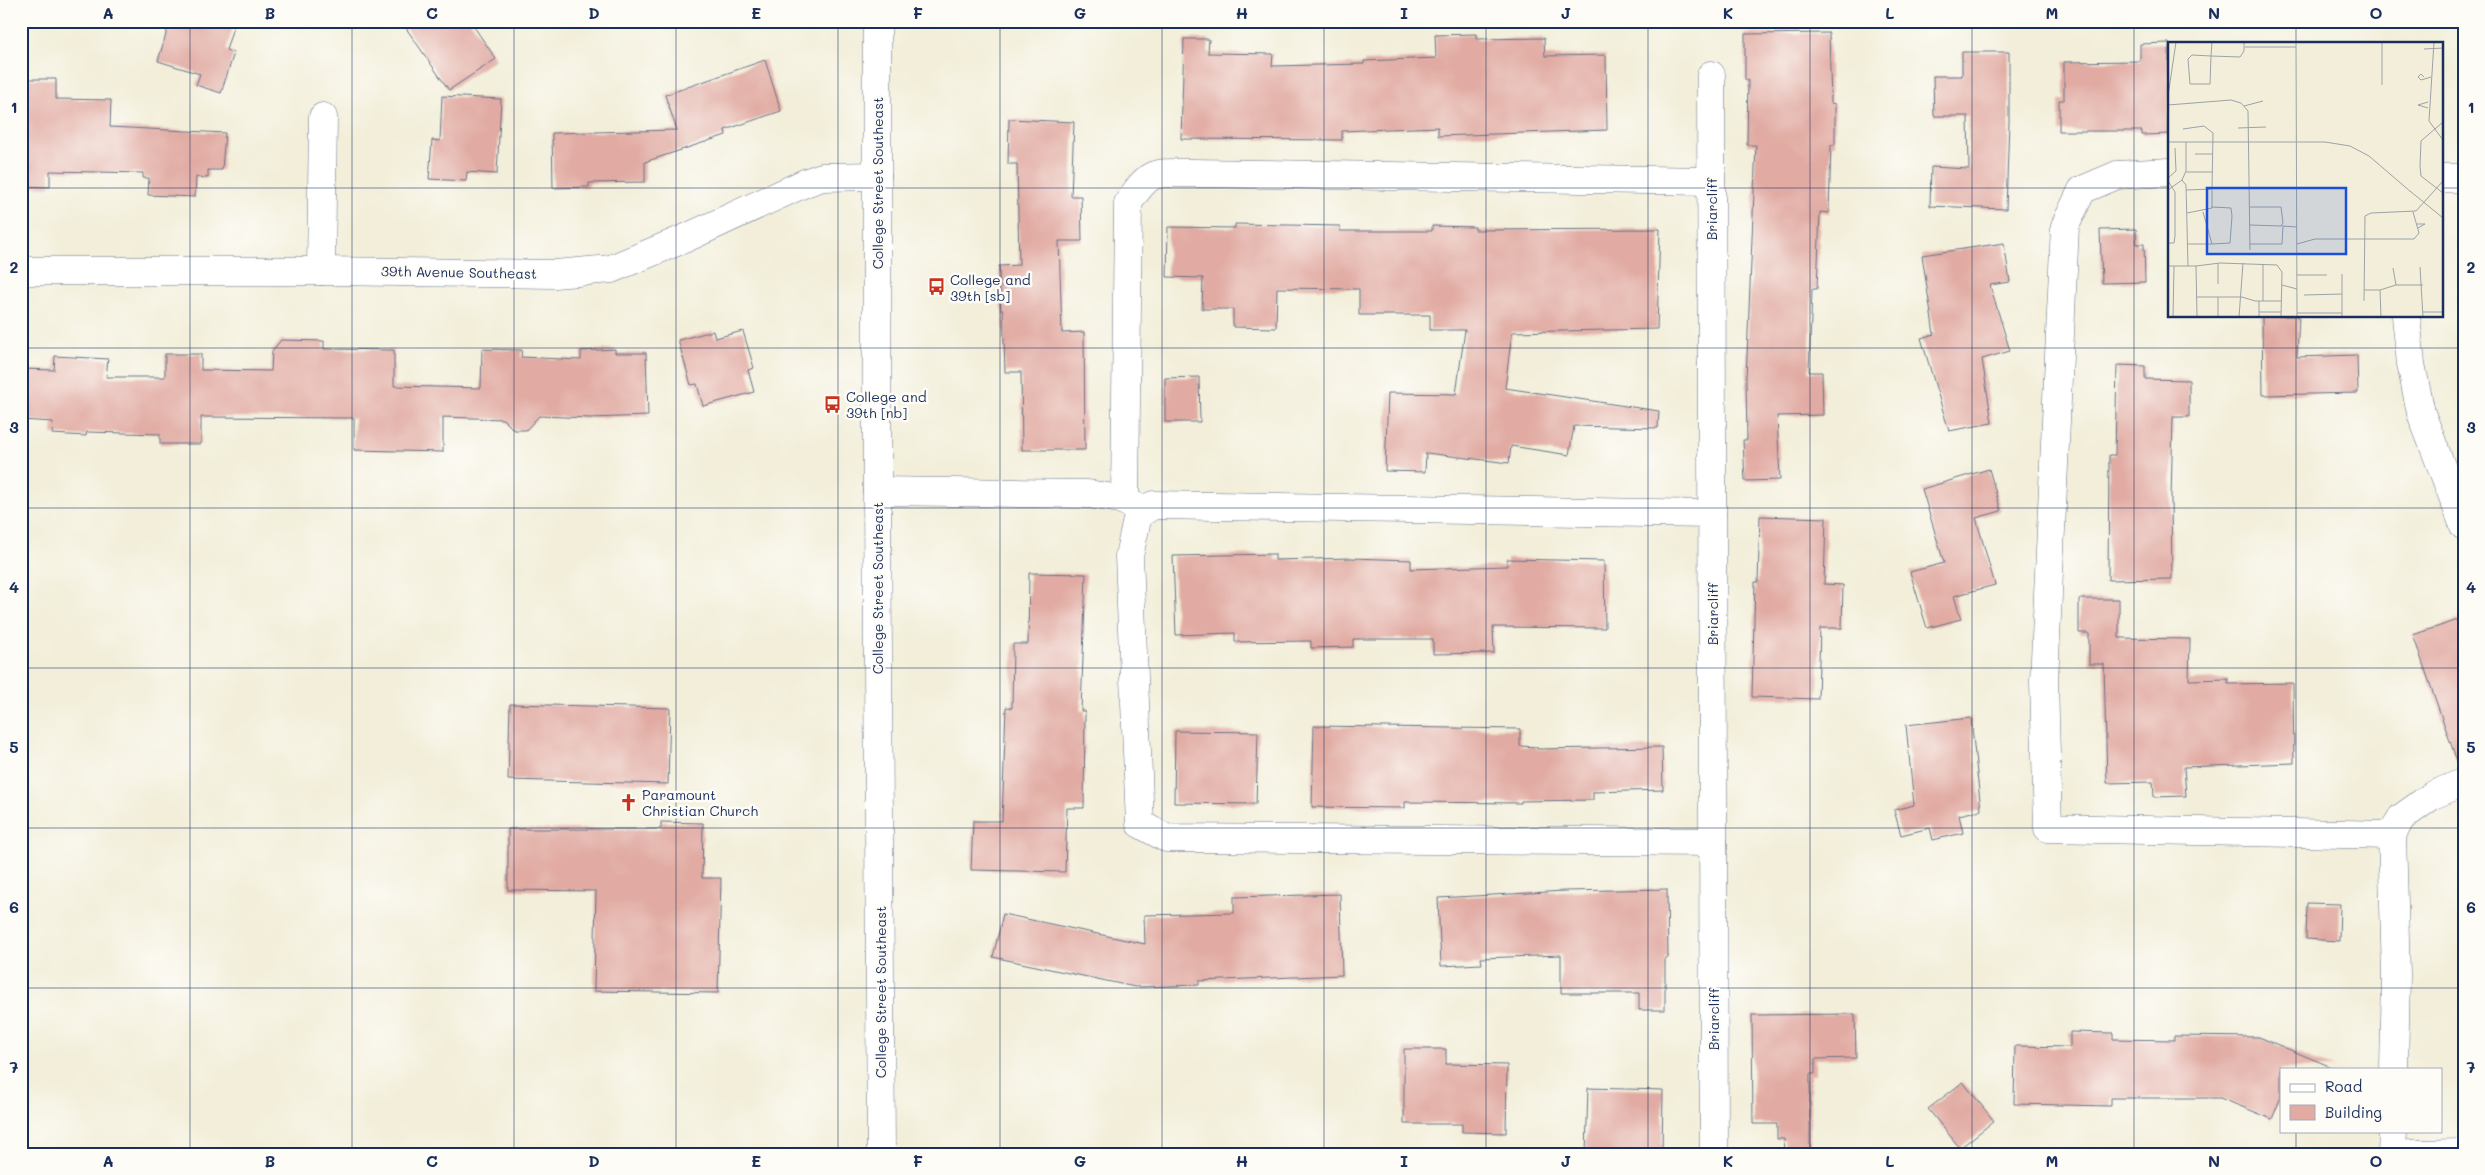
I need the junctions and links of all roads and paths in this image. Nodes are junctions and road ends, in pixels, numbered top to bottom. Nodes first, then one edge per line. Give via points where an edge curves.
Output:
1 (878, 21) edge
2 (1711, 75) dead end
3 (323, 117) dead end
4 (2168, 172) edge
5 (878, 176) junction
6 (2442, 178) edge
7 (2464, 178) edge
8 (1711, 181) junction
9 (21, 271) edge
10 (321, 271) junction
11 (2406, 318) edge
12 (2454, 475) edge
13 (877, 491) junction
14 (1135, 506) junction
15 (1712, 514) junction
16 (2464, 526) edge
17 (2464, 782) edge
18 (2392, 835) junction
19 (1713, 842) junction
20 (2394, 1068) edge
21 (2393, 1132) edge
22 (2464, 1152) edge
23 (881, 1154) edge
24 (1714, 1154) edge
25 (2392, 1154) edge
26 (2410, 1154) edge

1 - 5 street, College Street Southeast
2 - 8 street, Briarcliff
3 - 10 street
4 - 18 street via 2117,175 2082,190 2065,226 2044,681 2048,828
5 - 10 street, 39th Avenue Southeast via 822,177 805,182 611,269 555,274
5 - 13 street, College Street Southeast
6 - 7 street
8 - 14 street via 1193,173 1160,173 1145,179 1128,203
8 - 15 street, Briarcliff
9 - 10 street, 39th Avenue Southeast
11 - 12 street via 2421,413
12 - 16 street
13 - 14 street via 1088,494
13 - 23 street, College Street Southeast
14 - 15 street
14 - 19 street via 1138,515 1129,556 1140,824 1166,838
15 - 19 street, Briarcliff
17 - 18 street via 2433,795 2401,818
18 - 20 street via 2396,975
19 - 24 street, Briarcliff
21 - 25 street
22 - 26 street

